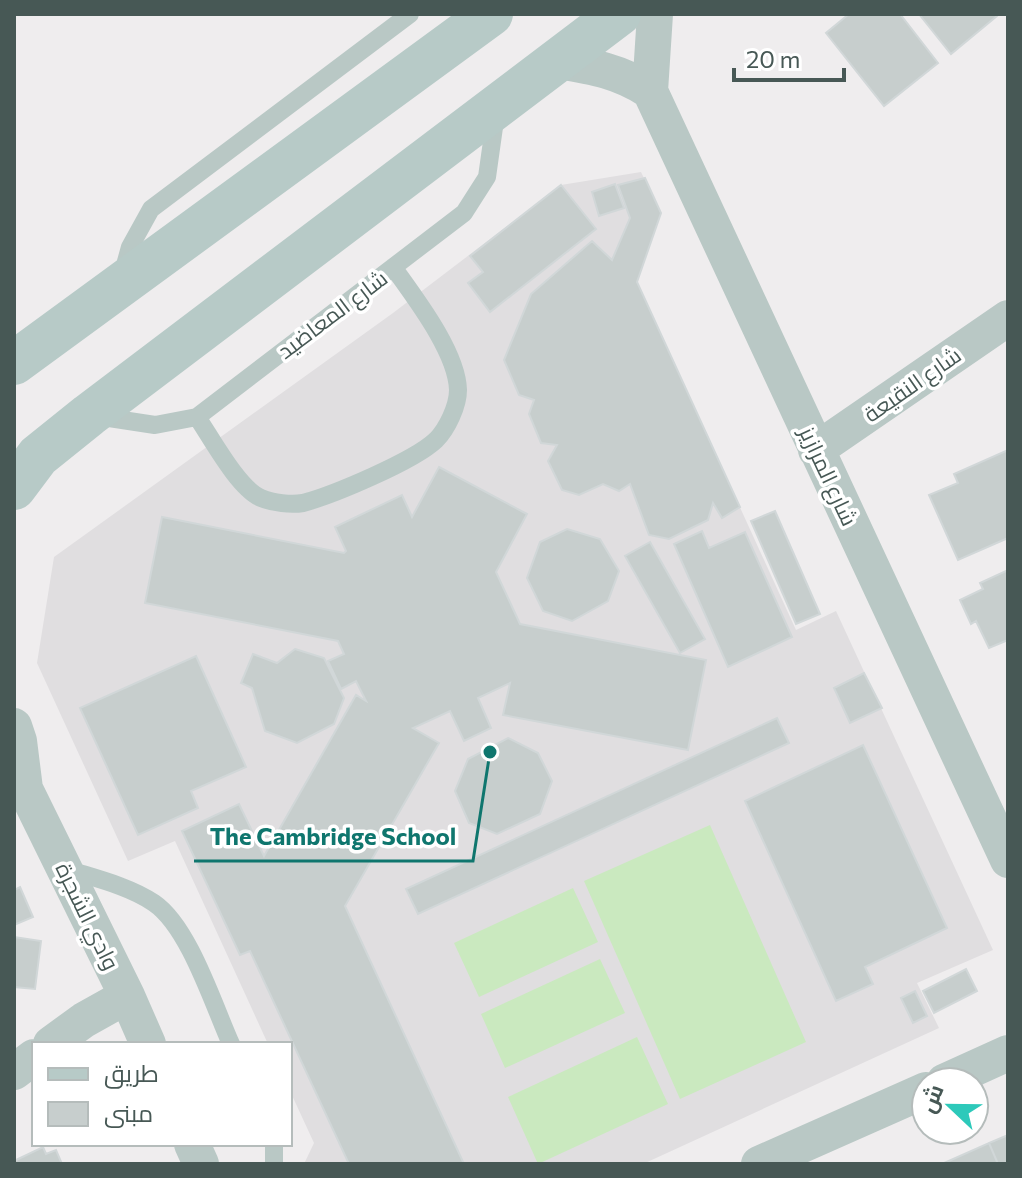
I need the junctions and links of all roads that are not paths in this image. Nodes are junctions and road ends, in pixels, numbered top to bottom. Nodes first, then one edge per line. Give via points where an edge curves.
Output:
1 (410, 14) edge
2 (491, 14) edge
3 (619, 14) edge
4 (655, 14) edge
5 (557, 61) junction
6 (650, 91) junction
7 (496, 108) junction
8 (393, 267) junction
9 (120, 285) junction
10 (1008, 318) edge
11 (14, 363) edge
12 (89, 415) junction
13 (197, 417) junction
14 (816, 450) junction
15 (14, 488) edge
16 (14, 726) edge
17 (20, 782) edge
18 (1008, 860) edge
19 (64, 868) junction
20 (127, 996) junction
21 (54, 1042) edge
22 (147, 1042) edge
23 (230, 1042) edge
24 (1008, 1053) edge
25 (32, 1058) edge
26 (979, 1066) edge
27 (14, 1072) edge
28 (910, 1097) edge
29 (759, 1164) edge

1 - 9 lane via 151,209 130,247
2 - 9 street
3 - 5 street
4 - 6 street, شارع المرازيز
5 - 6 street via 605,69
5 - 7 street
6 - 14 street, شارع المرازيز
7 - 8 lane, شارع المعاضيد via 487,177 464,213
7 - 12 street
8 - 13 lane, شارع المعاضيد
8 - 13 lane via 429,319 456,372 458,394 450,418 438,438 417,455 301,503 277,502 259,498 244,485
9 - 11 street
10 - 14 street, شارع النقيعة
12 - 13 lane, شارع المعاضيد via 155,425
12 - 15 street via 38,456
14 - 18 street, شارع المرازيز
16 - 17 street, وادي الشجرة
17 - 19 street, وادي الشجرة
19 - 20 street, وادي الشجرة
19 - 23 lane via 154,903 181,930
20 - 21 street
20 - 22 street, وادي الشجرة
24 - 26 street
25 - 27 street
28 - 29 street

